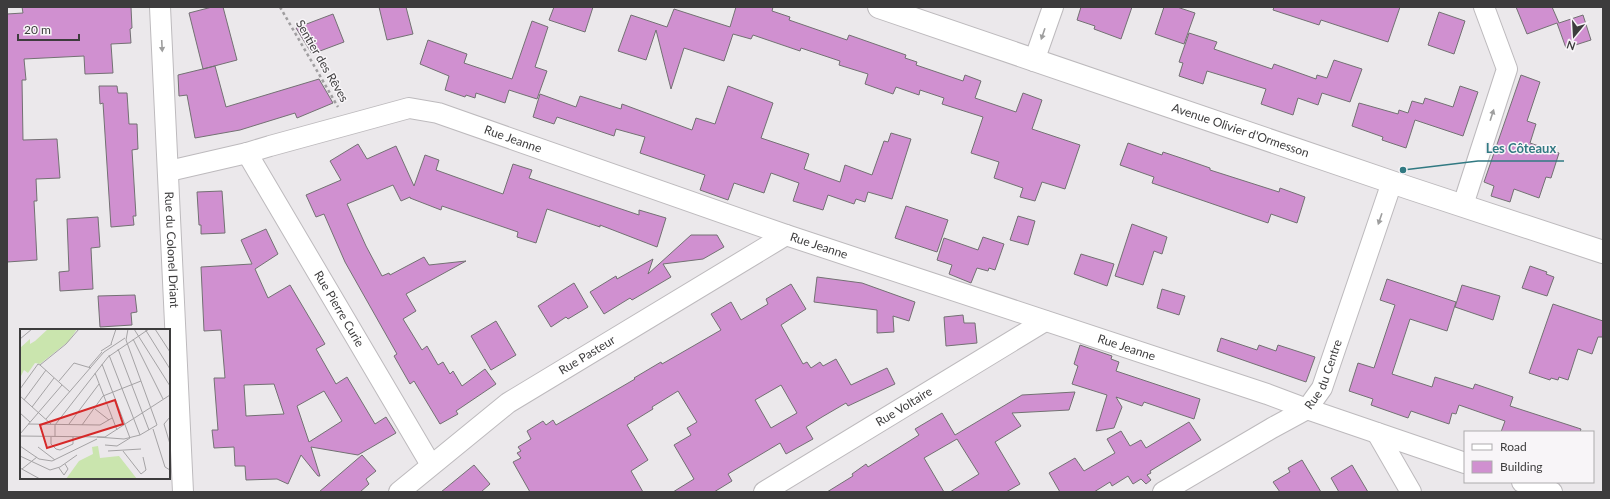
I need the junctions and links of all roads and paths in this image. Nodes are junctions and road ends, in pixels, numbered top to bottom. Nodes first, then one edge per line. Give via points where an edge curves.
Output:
1 (160, 7) edge
2 (280, 7) edge
3 (879, 7) edge
4 (1053, 7) edge
5 (1484, 7) edge
6 (1034, 61) junction
7 (348, 125) junction
8 (247, 153) junction
9 (169, 171) junction
10 (1392, 182) junction
11 (1463, 205) junction
12 (786, 235) junction
13 (1603, 252) edge
14 (1044, 321) junction
15 (1307, 409) junction
16 (1377, 433) junction
17 (1464, 463) edge
18 (431, 465) junction
19 (1525, 483) edge
20 (183, 492) edge
21 (399, 492) edge
22 (764, 492) edge
23 (1163, 492) edge
24 (1411, 492) edge
25 (1552, 492) edge

1 -> 9 street, Rue du Colonel Driant
2 - 7 path, Sentier des Rêves
3 - 6 main road, Avenue Olivier d'Ormesson
4 -> 6 street
11 -> 5 street via 1507,69
6 - 10 main road, Avenue Olivier d'Ormesson
7 - 8 street, Rue Jeanne
7 - 12 street, Rue Jeanne via 409,108 438,113
8 - 9 street, Rue Jeanne
8 - 18 street, Rue Pierre Curie
9 - 20 street, Rue du Colonel Driant
10 - 11 main road, Avenue Olivier d'Ormesson
10 -> 15 street, Rue du Centre via 1322,388
11 - 13 main road, Avenue Olivier d'Ormesson
12 - 14 street, Rue Jeanne
12 - 18 street, Rue Pasteur via 508,403
14 - 15 street, Rue Jeanne
14 - 22 street, Rue Voltaire
15 - 16 street, Rue Jeanne
15 - 23 street, Rue du Centre
16 - 17 street, Rue Jeanne
16 - 24 street
18 - 21 street, Rue Pasteur
19 - 25 street

